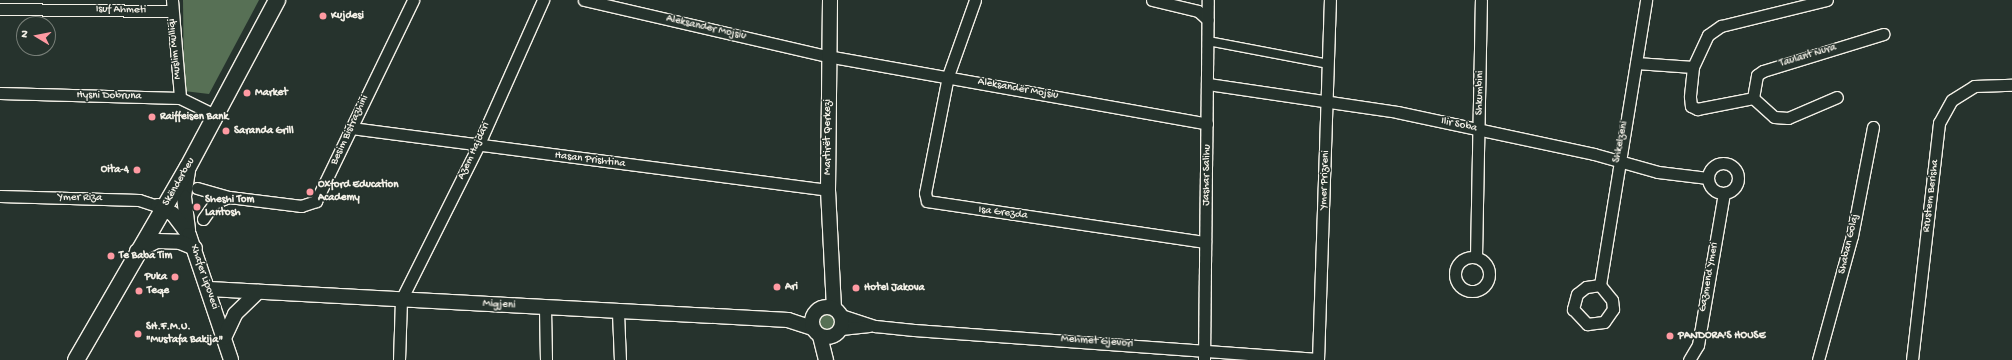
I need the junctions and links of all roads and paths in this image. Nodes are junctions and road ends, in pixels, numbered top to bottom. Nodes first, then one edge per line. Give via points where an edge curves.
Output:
1 (265, 0) edge
2 (277, 0) edge
3 (413, 0) edge
4 (543, 0) edge
5 (584, 0) edge
6 (830, 0) edge
7 (975, 0) edge
8 (1152, 0) edge
9 (1208, 0) edge
10 (1330, 0) edge
11 (1481, 0) edge
12 (1646, 0) edge
13 (1827, 0) edge
14 (172, 6) edge
15 (0, 8) edge
16 (1208, 20) junction
17 (1883, 34) dead end
18 (1208, 41) junction
19 (828, 56) junction
20 (1636, 63) junction
21 (1329, 64) junction
22 (1693, 67) junction
23 (948, 76) junction
24 (1208, 84) junction
25 (2012, 85) edge
26 (0, 93) edge
27 (1837, 97) dead end
28 (180, 98) junction
29 (1753, 98) junction
30 (1328, 102) junction
31 (210, 113) junction
32 (1208, 124) junction
33 (1873, 127) dead end
34 (351, 128) junction
35 (1480, 130) junction
36 (478, 146) junction
37 (1617, 161) junction
38 (188, 168) junction
39 (1708, 178) junction
40 (197, 188) dead end
41 (828, 190) junction
42 (1724, 193) junction
43 (0, 196) edge
44 (229, 197) junction
45 (161, 208) junction
46 (203, 218) dead end
47 (192, 242) junction
48 (1205, 242) junction
49 (137, 251) junction
50 (1476, 257) dead end
51 (1600, 285) dead end
52 (209, 289) junction
53 (258, 292) junction
54 (401, 300) junction
55 (545, 308) junction
56 (618, 313) junction
57 (832, 318) junction
58 (788, 320) junction
59 (817, 332) junction
60 (224, 338) junction
61 (1204, 355) edge
62 (76, 360) edge
63 (231, 360) edge
64 (399, 360) edge
65 (546, 360) edge
66 (620, 360) edge
67 (826, 360) edge
68 (830, 360) edge
69 (1318, 360) edge
70 (1689, 360) edge
71 (1818, 360) edge
72 (1912, 360) edge

1 - 31 main road, Skënderbeu
2 - 31 main road, Skënderbeu
3 - 34 street, Besim Bistrazhini
4 - 36 street, Azem Hajdari
5 - 19 street, Aleksander Mojsiu
6 - 19 street, Martirët Qerkezi
7 - 23 street
8 - 16 street via 1198,11
9 - 16 street, Jashar Salihu
10 - 21 street, Ymer Prizreni
11 - 35 street, Shkumbini
12 - 20 street, Shkelzeni
13 - 22 street via 1721,26 1708,35
14 - 15 street, Isuf Ahmeti
14 - 28 street, Muslim Mulliqi
16 - 18 street, Jashar Salihu
17 - 29 street, Taulant Nura via 1763,71 1757,75
18 - 21 street
18 - 24 street, Jashar Salihu
19 - 23 street, Aleksandër Mojsiu
19 - 41 street, Martirët Qerkezi
20 - 22 street
20 - 37 street, Shkelzeni
21 - 30 street, Ymer Prizreni
22 - 29 street via 1692,106 1697,109
23 - 32 street, Aleksandër Mojsiu
23 - 48 street, Isa Grezda via 926,189 927,201
24 - 30 street, Ilir Soba
24 - 32 street, Jashar Salihu
25 - 72 street, Rrustem Berisha via 1974,86 1952,100 1940,123
26 - 28 street, Hysni Dobruna
27 - 29 street via 1779,119
28 - 31 street, Hysni Dobruna
30 - 35 street, Ilir Soba
30 - 69 street, Ymer Prizreni
31 - 38 main road, Skënderbeu
31 - 45 main road, Skënderbeu
32 - 48 street, Jashar Salihu
33 - 71 street, Shaban Golaj via 1852,236
34 - 36 street, Hasan Prishtina
34 - 44 street, Besim Bistrazhini via 319,197 312,204
35 - 37 street, Ilir Soba
35 - 50 street, Shkumbini
36 - 41 street, Hasan Prishtina
36 - 54 street, Azem Hajdari
37 - 39 street, Ilir Soba via 1658,172
37 - 51 street, Shkelzeni
38 - 45 main road, Skënderbeu
38 - 47 street via 184,197
39 - 42 street via 1712,189
39 - 42 street via 1715,165 1732,167 1737,183
40 - 44 street, Besim Bistrazhini
41 - 57 street, Martirët Qerkezi
42 - 70 street, Gazmend Ymeri via 1698,345
43 - 45 street, Ymer Riza via 139,200
44 - 46 street via 214,203
45 - 47 street, Xhafer Lipoveci via 173,214
45 - 49 main road, Skënderbeu
47 - 49 street via 157,241
47 - 52 street, Xhafer Lipoveci
48 - 61 street, Jashar Salihu
49 - 62 main road, Skënderbeu
52 - 53 street, Migjeni
52 - 60 street, Xhafer Lipoveci
53 - 54 street, Migjeni
53 - 60 street via 235,314
54 - 55 street, Migjeni
54 - 64 street
55 - 56 street, Migjeni
55 - 65 street
56 - 58 street, Migjeni
56 - 66 street
57 - 58 street, Migjeni
57 - 59 street, Migjeni
57 - 59 street
57 - 61 street, Mehmet Gjevori via 875,326
57 - 68 street
58 - 59 street, Migjeni
59 - 67 street
60 - 63 street, Xhafer Lipoveci
61 - 69 street, Mehmet Gjevori

